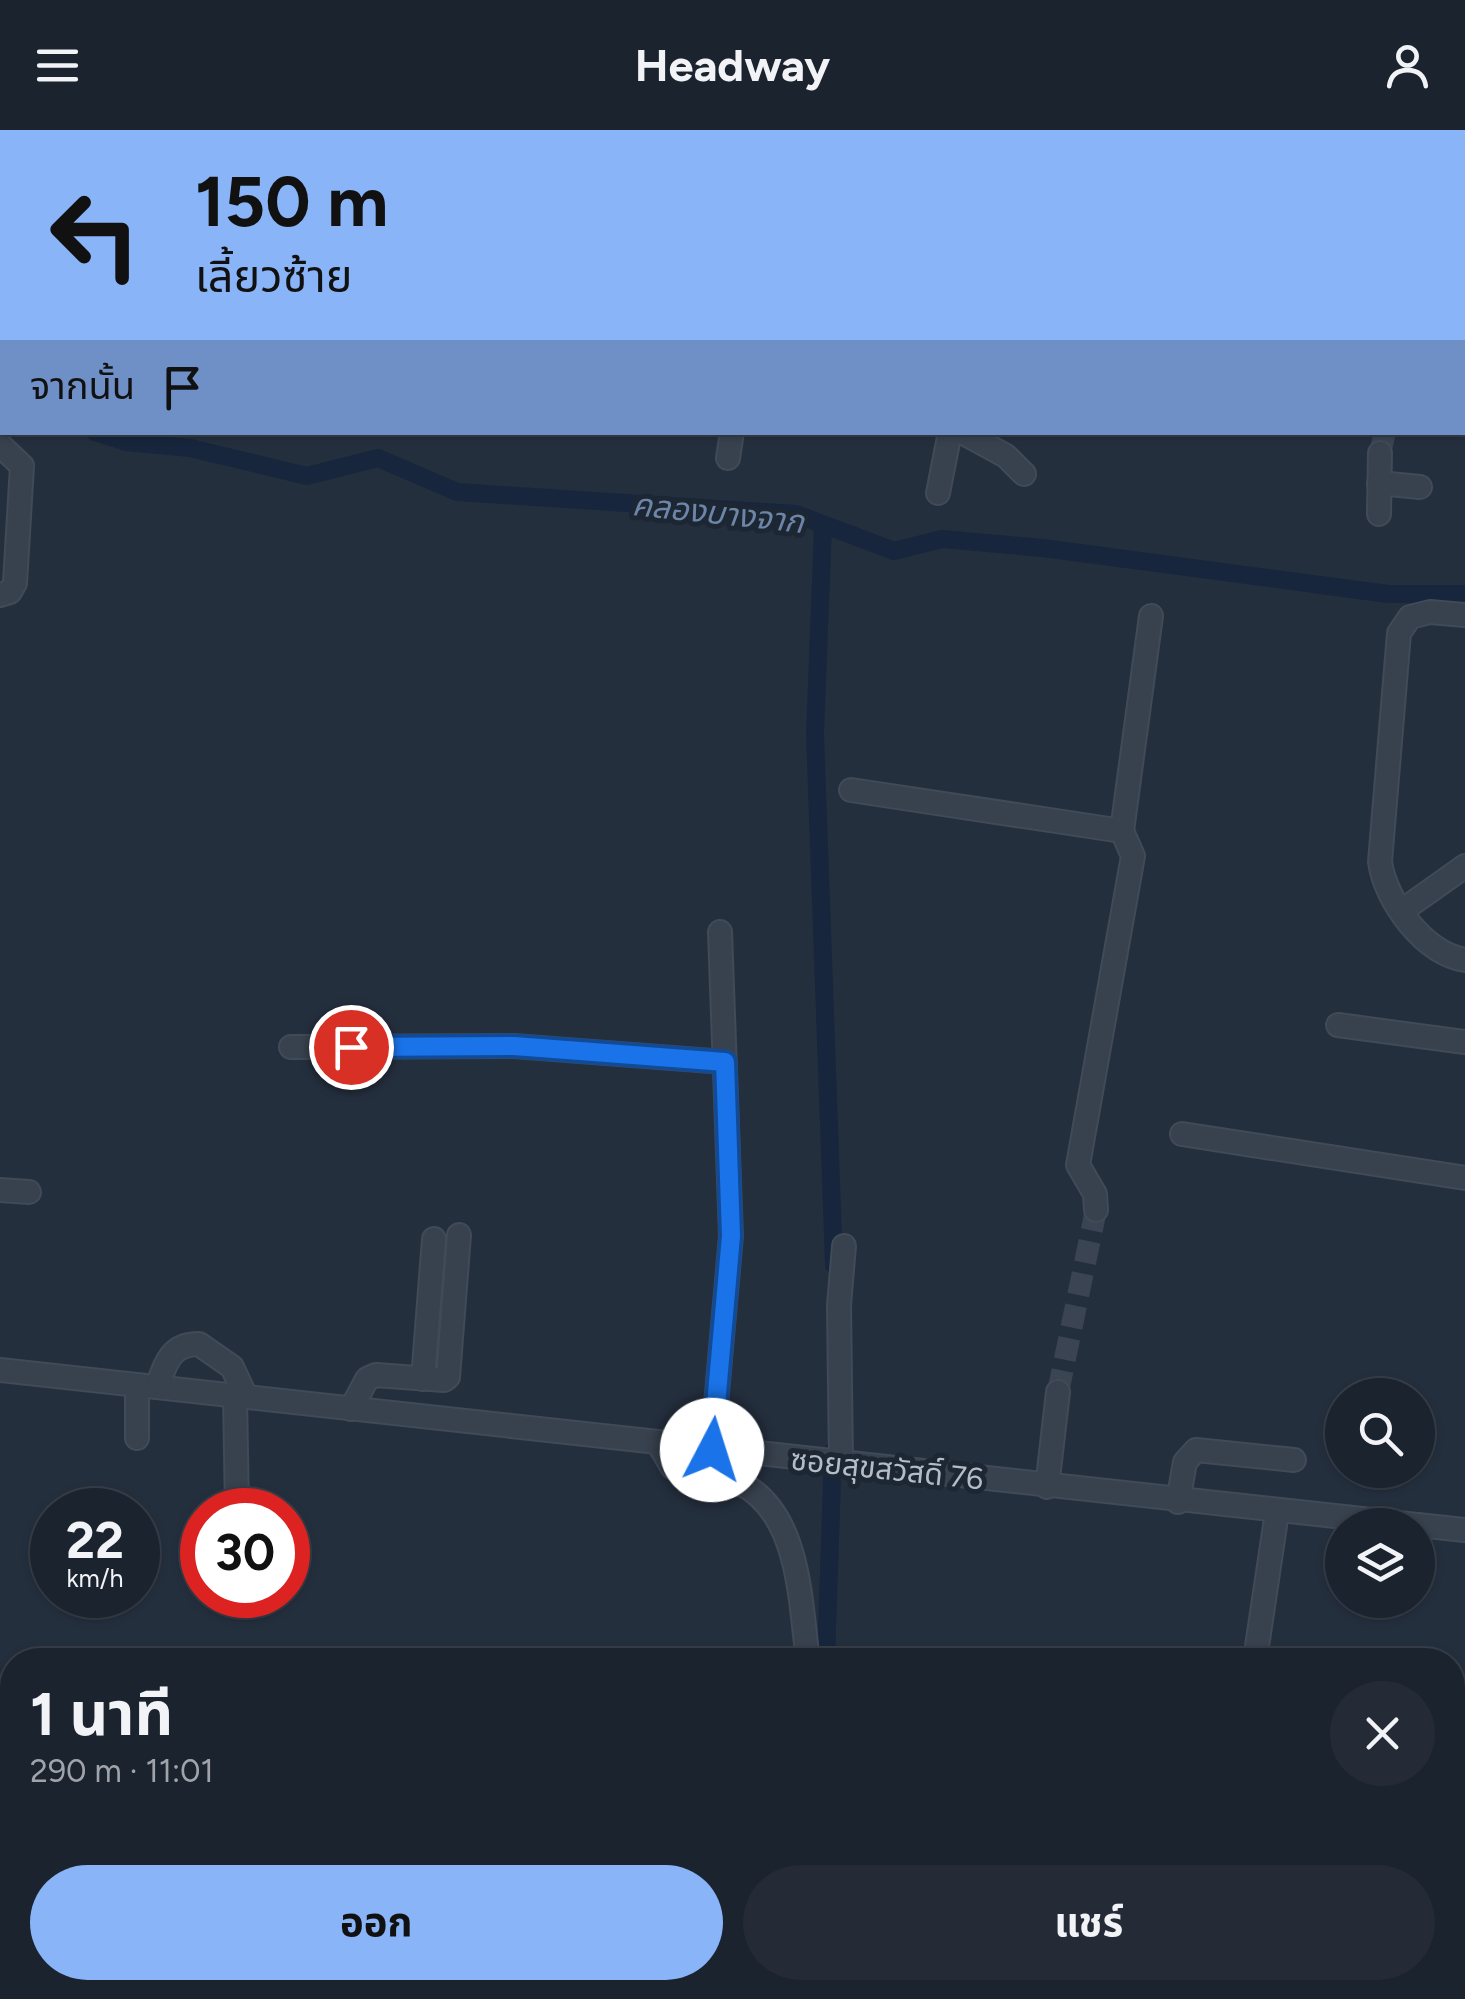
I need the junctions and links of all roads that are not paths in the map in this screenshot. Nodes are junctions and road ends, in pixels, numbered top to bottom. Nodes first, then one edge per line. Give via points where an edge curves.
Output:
1 (732, 435) edge
2 (949, 435) edge
3 (968, 435) edge
4 (0, 446) edge
5 (1380, 453) tunnel mouth
6 (728, 458) dead end
7 (1024, 474) dead end
8 (1379, 483) junction
9 (1420, 488) dead end
10 (938, 493) dead end
11 (1379, 514) dead end
12 (0, 596) edge
13 (1465, 615) edge
14 (1151, 616) dead end
15 (851, 790) dead end
16 (1122, 831) junction
17 (1465, 866) edge
18 (1403, 910) junction
19 (720, 932) dead end
20 (1465, 960) edge
21 (1338, 1025) dead end
22 (1465, 1042) edge
23 (291, 1047) dead end
24 (725, 1062) junction
25 (1182, 1134) dead end
26 (1465, 1178) edge
27 (0, 1190) edge
28 (29, 1192) dead end
29 (1096, 1210) tunnel mouth
30 (459, 1235) dead end
31 (434, 1239) dead end
32 (844, 1246) dead end
33 (0, 1370) edge
34 (423, 1379) junction
35 (147, 1386) junction
36 (1058, 1392) tunnel mouth
37 (240, 1396) junction
38 (351, 1409) junction
39 (138, 1438) dead end
40 (658, 1444) junction
41 (712, 1450) junction
42 (1294, 1460) dead end
43 (839, 1464) junction
44 (1047, 1487) junction
45 (237, 1488) edge
46 (1178, 1502) junction
47 (1277, 1512) junction
48 (1325, 1516) edge
49 (1435, 1527) edge
50 (1465, 1530) edge
51 (806, 1648) edge
52 (1257, 1648) edge

1 - 6 street
2 - 10 street
3 - 7 street
4 - 12 street via 22,466 15,583
5 - 8 street
8 - 9 street
8 - 11 street
13 - 18 street via 1410,617 1399,633 1380,862
14 - 16 street
15 - 16 street
16 - 29 street via 1133,856 1078,1165 1096,1194
17 - 18 street
18 - 20 street via 1430,945
19 - 24 street
21 - 22 street
23 - 24 street via 514,1046
24 - 41 street via 731,1236
25 - 26 street
27 - 28 street
30 - 34 street via 451,1370 444,1380
31 - 34 street
32 - 43 street
33 - 35 street, ซอยสุขสวัสดิ์ 76
34 - 38 street via 376,1375
35 - 37 street, ซอยสุขสวัสดิ์ 76
35 - 37 street via 176,1348 199,1344 232,1367
35 - 39 street
36 - 44 street
37 - 38 street, ซอยสุขสวัสดิ์ 76
37 - 45 street
38 - 40 street, ซอยสุขสวัสดิ์ 76
40 - 41 street, ซอยสุขสวัสดิ์ 76
40 - 51 street via 672,1467 740,1483 770,1512 787,1538
41 - 43 street, ซอยสุขสวัสดิ์ 76
42 - 46 street via 1196,1450 1185,1462
43 - 44 street, ซอยสุขสวัสดิ์ 76
44 - 46 street, ซอยสุขสวัสดิ์ 76
46 - 47 street, ซอยสุขสวัสดิ์ 76
47 - 48 street, ซอยสุขสวัสดิ์ 76
47 - 52 street
49 - 50 street, ซอยสุขสวัสดิ์ 76

